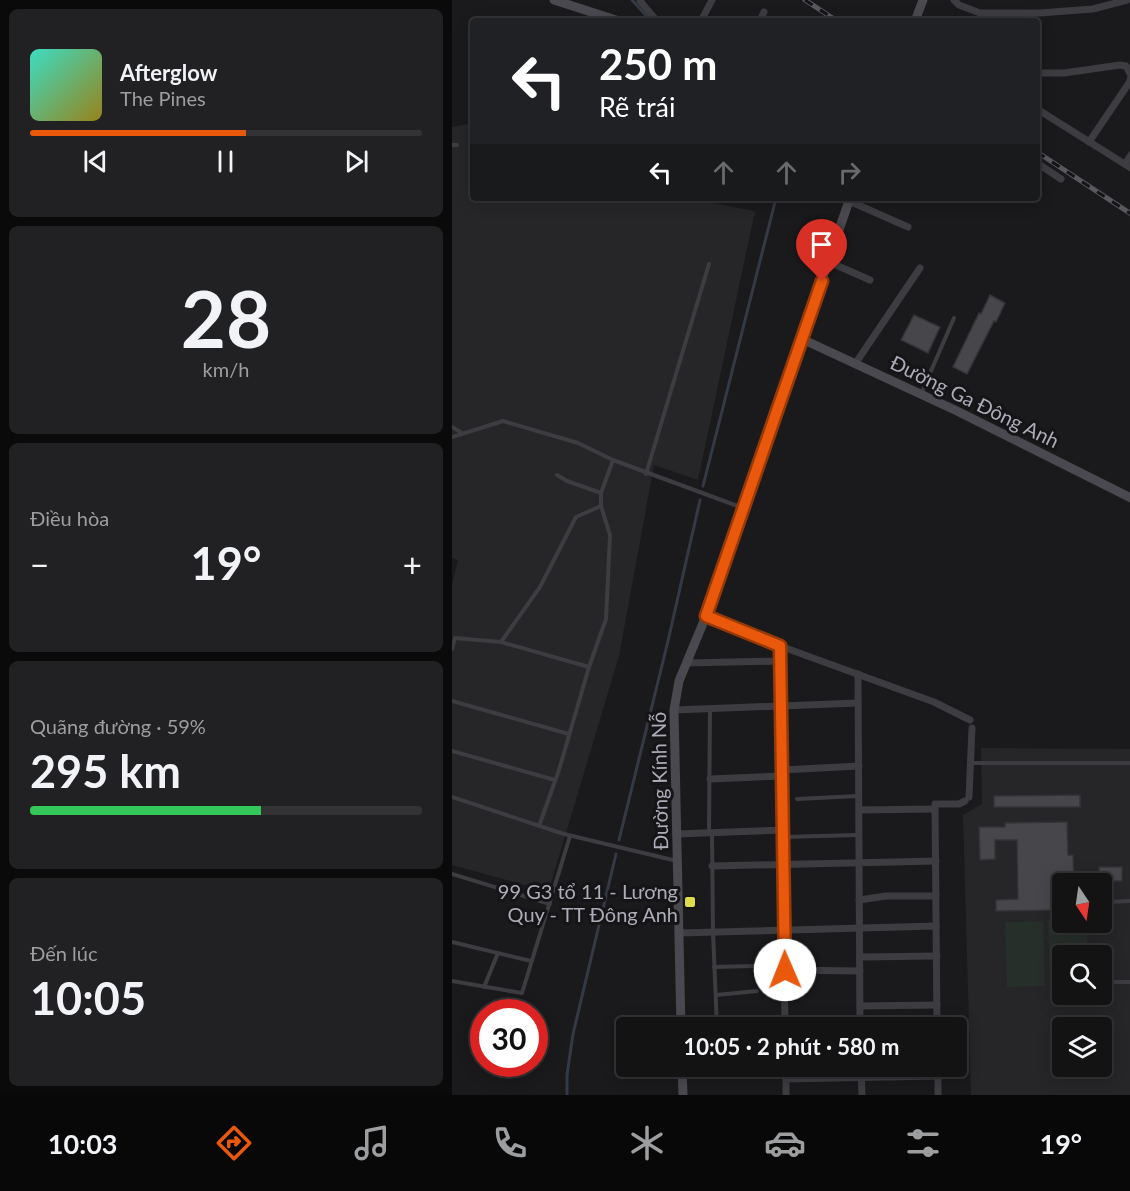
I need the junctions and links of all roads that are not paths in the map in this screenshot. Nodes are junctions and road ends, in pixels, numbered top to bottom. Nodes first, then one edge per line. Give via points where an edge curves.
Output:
1 (554, 0) edge
2 (712, 0) edge
3 (923, 0) edge
4 (954, 0) edge
5 (1127, 0) edge
6 (640, 1) edge
7 (764, 12) dead end
8 (610, 18) edge
9 (654, 18) edge
10 (703, 18) edge
11 (761, 18) edge
12 (916, 18) edge
13 (1040, 73) edge
14 (1130, 76) edge
15 (1040, 112) edge
16 (1089, 142) junction
17 (1130, 155) edge
18 (1040, 165) edge
19 (1128, 166) edge
20 (1061, 178) dead end
21 (850, 201) edge
22 (852, 201) edge
23 (908, 227) dead end
24 (829, 261) junction
25 (709, 264) dead end
26 (920, 268) dead end
27 (870, 279) dead end
28 (954, 318) dead end
29 (802, 339) junction
30 (855, 364) junction
31 (921, 394) junction
32 (452, 427) edge
33 (462, 434) junction
34 (452, 437) edge
35 (613, 460) junction
36 (646, 474) junction
37 (557, 475) dead end
38 (601, 493) junction
39 (1130, 498) edge
40 (601, 506) junction
41 (743, 508) junction
42 (706, 616) junction
43 (501, 642) junction
44 (780, 646) junction
45 (452, 649) edge
46 (781, 661) junction
47 (686, 663) junction
48 (589, 667) junction
49 (858, 674) junction
50 (452, 701) edge
51 (858, 703) junction
52 (781, 706) junction
53 (710, 709) junction
54 (674, 710) junction
55 (569, 734) junction
56 (452, 751) edge
57 (1130, 763) edge
58 (970, 764) junction
59 (859, 766) junction
60 (782, 773) junction
61 (710, 779) junction
62 (555, 780) junction
63 (859, 796) junction
64 (452, 797) edge
65 (797, 799) dead end
66 (935, 809) junction
67 (859, 810) junction
68 (539, 826) junction
69 (711, 832) junction
70 (783, 833) junction
71 (676, 834) junction
72 (859, 835) junction
73 (570, 836) junction
74 (678, 861) junction
75 (936, 861) junction
76 (859, 862) junction
77 (783, 864) junction
78 (712, 866) junction
79 (452, 874) edge
80 (936, 896) junction
81 (859, 900) junction
82 (1130, 901) edge
83 (1112, 902) edge
84 (550, 904) junction
85 (936, 926) junction
86 (860, 928) junction
87 (784, 930) junction
88 (713, 932) junction
89 (680, 933) junction
90 (452, 942) edge
91 (498, 953) junction
92 (937, 956) junction
93 (860, 957) junction
94 (532, 961) junction
95 (754, 966) dead end
96 (714, 967) junction
97 (785, 970) junction
98 (860, 971) junction
99 (452, 981) edge
100 (1112, 982) edge
101 (1130, 982) edge
102 (484, 987) junction
103 (757, 991) dead end
104 (716, 995) junction
105 (937, 1005) junction
106 (860, 1006) junction
107 (681, 1017) edge
108 (717, 1017) edge
109 (785, 1017) edge
110 (860, 1017) edge
111 (937, 1017) edge
112 (682, 1077) edge
113 (861, 1077) joint
114 (938, 1077) edge
115 (786, 1078) joint
116 (683, 1095) edge
117 (786, 1095) edge
118 (862, 1095) edge
119 (938, 1095) edge

1 - 8 street
2 - 10 street
3 - 12 street
4 - 5 street via 980,13 1093,9
6 - 9 street
7 - 11 street
13 - 14 street via 1120,65 1126,66
14 - 16 street
15 - 16 street
16 - 19 street
17 - 19 street
18 - 20 street
21 - 24 street, Đường Kính Nỗ
22 - 23 street
24 - 27 street
24 - 29 street, Đường Kính Nỗ
25 - 36 lane
26 - 30 street
28 - 31 lane
29 - 30 street, Đường Ga Đông Anh
29 - 41 street, Đường Kính Nỗ
30 - 31 street, Đường Ga Đông Anh
31 - 39 street, Đường Ga Đông Anh
32 - 33 lane
33 - 34 lane
33 - 35 lane via 503,421 578,443
35 - 36 lane
35 - 38 lane
36 - 41 lane
37 - 38 lane
38 - 40 lane
40 - 43 lane via 576,517 540,587
40 - 48 lane via 610,535 606,619
41 - 42 street, Đường Kính Nỗ
42 - 44 street
42 - 47 street, Đường Kính Nỗ
43 - 45 lane via 455,638
43 - 48 lane
44 - 46 street
44 - 49 street
46 - 47 street
46 - 52 street
47 - 54 street, Đường Kính Nỗ
48 - 55 lane
49 - 51 street
49 - 58 street via 934,702 971,724
50 - 55 lane
51 - 52 street
51 - 59 street
52 - 53 street
52 - 60 street
53 - 54 street
53 - 61 lane
54 - 71 street, Đường Kính Nỗ
55 - 62 lane
56 - 62 lane
57 - 58 lane
58 - 66 street via 967,799 959,804 935,804
59 - 60 street
59 - 63 street
60 - 61 street
60 - 70 street
61 - 69 lane
62 - 68 lane
63 - 65 lane
63 - 67 street
64 - 68 lane
66 - 67 street
66 - 75 street
67 - 72 street
68 - 73 lane
69 - 70 street
69 - 71 street
69 - 78 lane
70 - 72 lane
70 - 77 street
71 - 74 street, Đường Kính Nỗ
72 - 76 street
73 - 74 lane
73 - 84 lane
74 - 89 street, Đường Kính Nỗ
75 - 76 street
75 - 80 street
76 - 77 street
76 - 81 street
77 - 78 street
77 - 87 street
78 - 88 lane
79 - 84 lane
80 - 81 street
80 - 85 street
81 - 86 street
82 - 83 lane
84 - 94 lane
85 - 86 street
85 - 92 street
86 - 87 street
86 - 93 street
87 - 88 street
87 - 97 street
88 - 89 street
88 - 96 lane
89 - 107 street, Đường Kính Nỗ
90 - 91 lane
91 - 94 lane
91 - 102 lane
92 - 93 street
92 - 105 street
93 - 98 street
94 - 102 lane via 522,993
95 - 96 lane
96 - 104 lane
97 - 98 street
97 - 109 street
98 - 106 street
99 - 102 lane
100 - 101 lane
103 - 104 lane
104 - 108 lane
105 - 106 street
105 - 111 street
106 - 110 street
112 - 116 street
113 - 115 street
113 - 118 street
114 - 119 street
115 - 117 street

